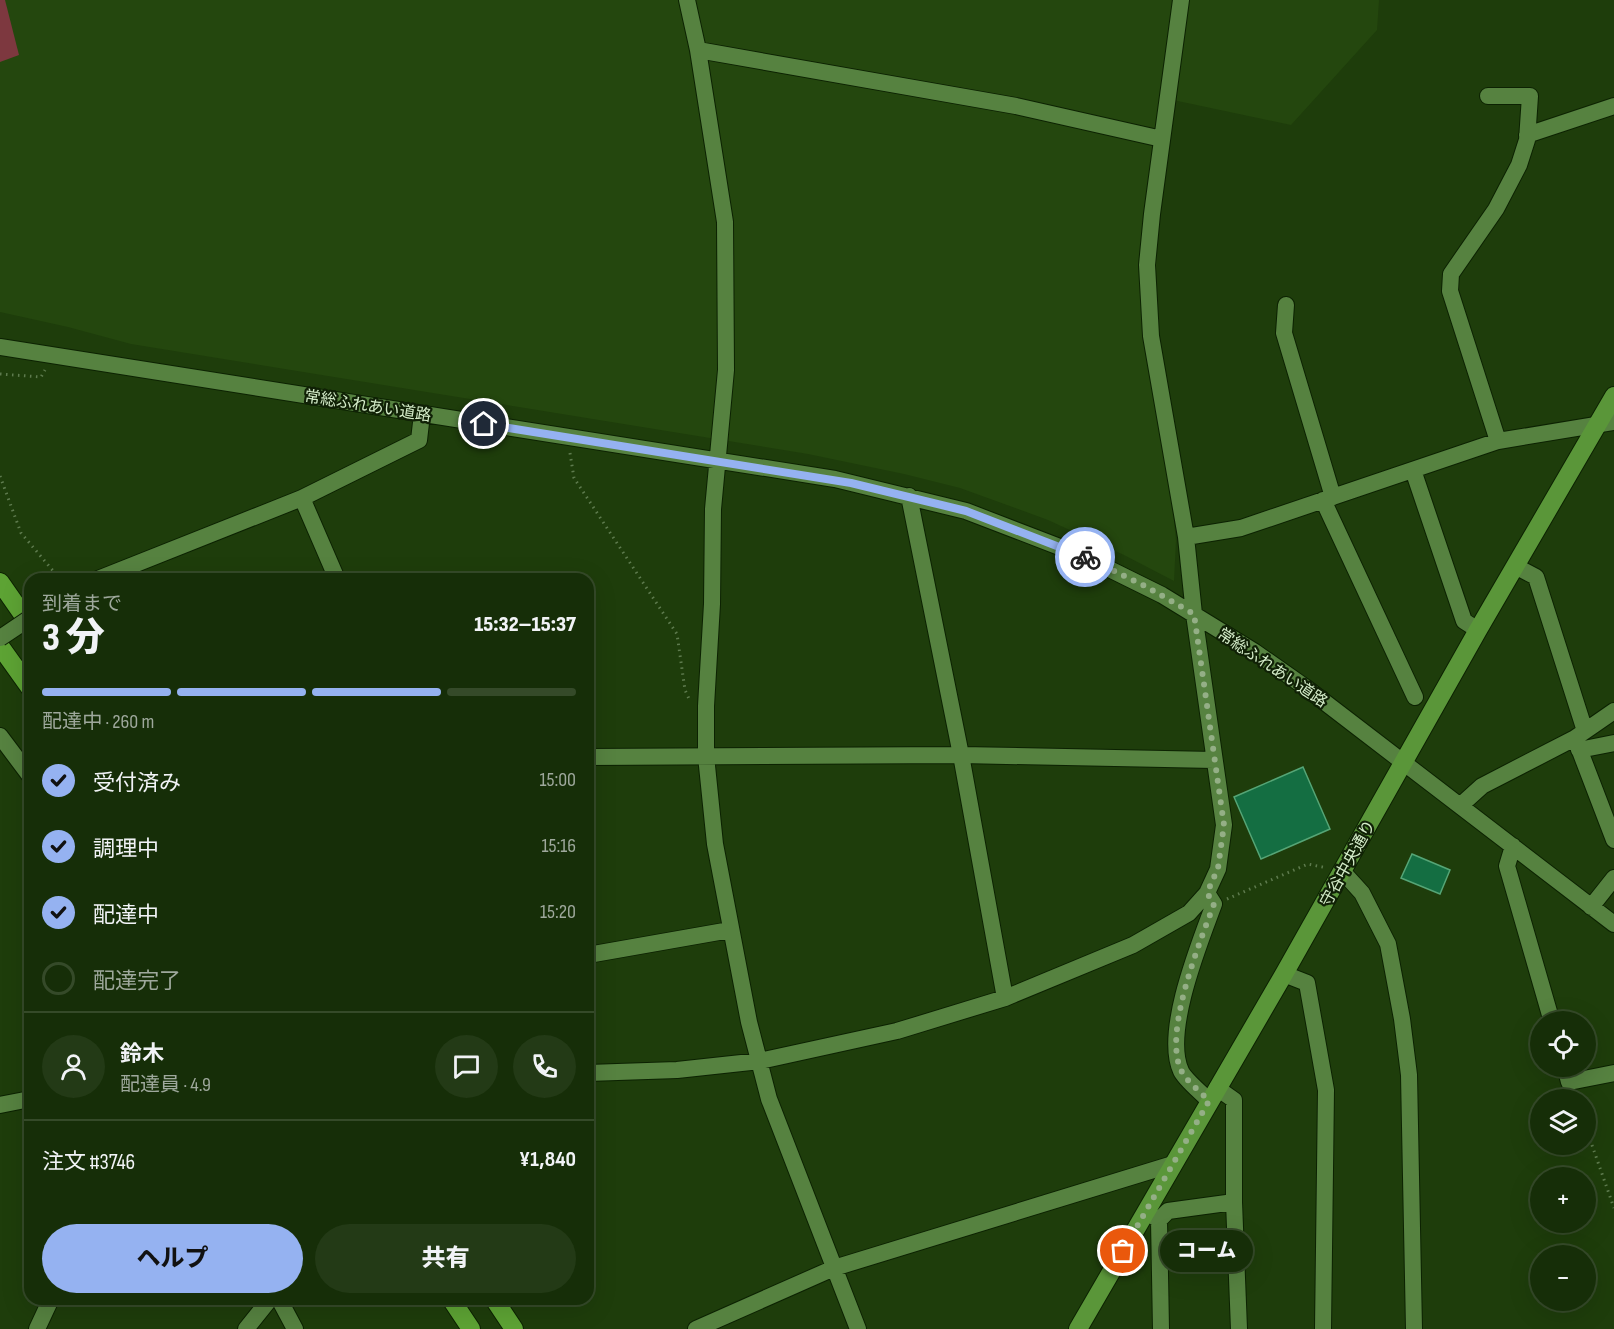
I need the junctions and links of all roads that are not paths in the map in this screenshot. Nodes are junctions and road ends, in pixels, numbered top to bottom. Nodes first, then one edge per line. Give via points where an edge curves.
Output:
1 (687, 0) edge
2 (1181, 0) edge
3 (698, 50) junction
4 (1488, 96) dead end
5 (1614, 106) edge
6 (1527, 135) junction
7 (1162, 139) junction
8 (1286, 305) dead end
9 (0, 346) edge
10 (1614, 396) edge
11 (422, 414) junction
12 (1605, 424) edge
13 (1498, 441) junction
14 (718, 460) junction
15 (1413, 470) junction
16 (909, 496) junction
17 (302, 498) junction
18 (1328, 499) junction
19 (1186, 537) junction
20 (1515, 566) junction
21 (113, 573) edge
22 (334, 573) edge
23 (0, 582) edge
24 (1194, 614) junction
25 (24, 616) edge
26 (24, 622) edge
27 (1478, 630) junction
28 (0, 638) edge
29 (0, 646) edge
30 (24, 680) edge
31 (1415, 697) dead end
32 (1614, 711) edge
33 (0, 736) edge
34 (1580, 740) junction
35 (1614, 743) edge
36 (960, 755) junction
37 (706, 756) junction
38 (594, 757) edge
39 (1214, 759) junction
40 (1404, 761) junction
41 (24, 768) edge
42 (1461, 805) junction
43 (1614, 840) edge
44 (1513, 846) junction
45 (1342, 871) junction
46 (1614, 878) edge
47 (1210, 899) junction
48 (1591, 907) junction
49 (1614, 924) edge
50 (730, 930) junction
51 (594, 954) edge
52 (1284, 974) junction
53 (1005, 998) junction
54 (1549, 1011) edge
55 (760, 1061) junction
56 (594, 1073) edge
57 (1614, 1073) edge
58 (1568, 1077) edge
59 (1594, 1077) edge
60 (1596, 1077) edge
61 (1214, 1095) junction
62 (24, 1100) edge
63 (0, 1105) edge
64 (1173, 1164) junction
65 (1234, 1202) junction
66 (1152, 1216) junction
67 (834, 1268) junction
68 (48, 1305) edge
69 (265, 1305) edge
70 (282, 1305) edge
71 (455, 1305) edge
72 (498, 1305) edge
73 (37, 1329) edge
74 (246, 1329) edge
75 (295, 1329) edge
76 (471, 1329) edge
77 (514, 1329) edge
78 (696, 1329) edge
79 (858, 1329) edge
80 (1078, 1329) edge
81 (1161, 1329) edge
82 (1239, 1329) edge
83 (1323, 1329) edge
84 (1414, 1329) edge

1 - 3 street
2 - 7 street
3 - 7 street via 1016,106
3 - 14 street via 725,222 726,370
4 - 6 street via 1530,96
5 - 6 street
6 - 13 street via 1519,165 1496,209 1451,274 1450,291
7 - 19 street via 1147,265 1151,336
8 - 18 street via 1284,333
9 - 11 street, 常総ふれあい道路
10 - 12 main road, 守谷中央通り
11 - 14 street, 常総ふれあい道路
11 - 17 street via 420,440
12 - 13 street
12 - 20 main road, 守谷中央通り
13 - 15 street
14 - 16 street, 常総ふれあい道路
14 - 37 street via 713,509
15 - 18 street
15 - 27 street via 1464,621
16 - 24 street, 常総ふれあい道路 via 966,511 1042,539 1123,575
16 - 36 street
17 - 21 street
17 - 22 street
18 - 19 street via 1241,528
18 - 31 street
19 - 24 street
20 - 27 main road, 守谷中央通り
20 - 34 street via 1536,577
23 - 25 highway
24 - 39 street
24 - 40 street, 常総ふれあい道路 via 1272,664
26 - 28 street, bridge
27 - 40 main road, 守谷中央通り
29 - 30 highway
32 - 34 street
33 - 41 street
34 - 35 street
34 - 42 street via 1482,786
34 - 43 street
36 - 37 street
36 - 39 street
36 - 53 street
37 - 38 street
37 - 50 street
39 - 47 street via 1224,825
40 - 42 street, 常総ふれあい道路
40 - 45 main road, 守谷中央通り
42 - 44 street, 常総ふれあい道路
44 - 48 street, 常総ふれあい道路
44 - 54 street via 1507,866
45 - 52 main road, 守谷中央通り
45 - 84 street via 1362,893 1388,944 1402,1019 1409,1075
46 - 48 street
47 - 53 street via 1133,945
47 - 61 street via 1179,1014 1176,1050 1181,1071
48 - 49 street, 常総ふれあい道路
50 - 51 street
50 - 55 street
52 - 61 main road, 守谷中央通り
52 - 83 street via 1307,983 1326,1090
53 - 55 street via 897,1031
55 - 56 street via 676,1070
55 - 67 street via 769,1099
57 - 60 street
58 - 59 street via 1569,1082
61 - 64 main road, 守谷中央通り
61 - 65 street via 1234,1100
62 - 63 street
64 - 66 main road, 守谷中央通り
64 - 67 street
65 - 66 street via 1168,1210
65 - 82 street
66 - 80 main road, 守谷中央通り
66 - 81 street
67 - 78 street
67 - 79 street
68 - 73 street
69 - 74 street
70 - 75 street
71 - 76 highway
72 - 77 highway

